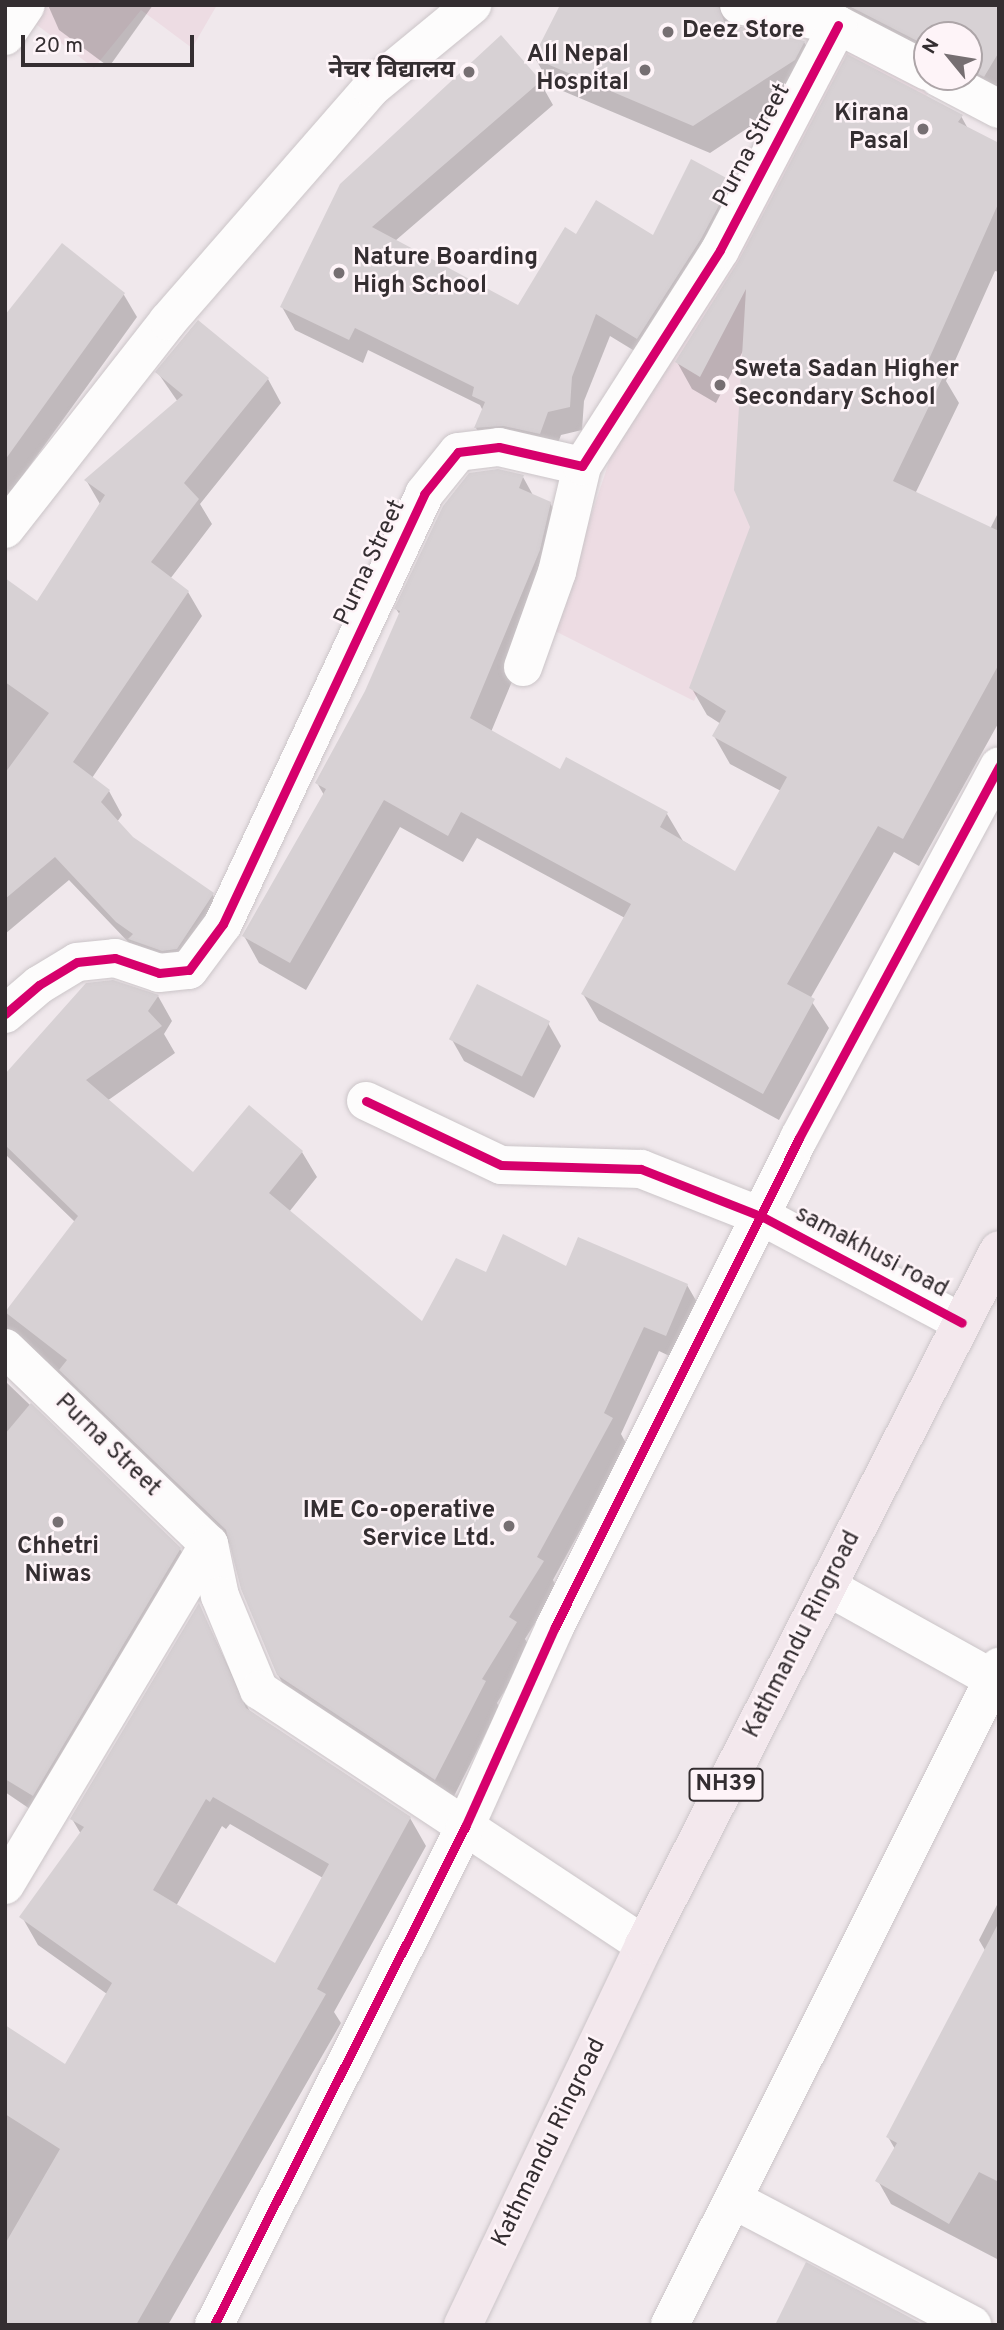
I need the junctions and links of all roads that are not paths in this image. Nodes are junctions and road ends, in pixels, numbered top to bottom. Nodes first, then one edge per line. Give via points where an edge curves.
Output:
1 (26, 5) edge
2 (472, 5) edge
3 (739, 5) edge
4 (838, 25) junction
5 (5, 36) edge
6 (913, 64) edge
7 (965, 91) edge
8 (999, 109) edge
9 (582, 466) junction
10 (5, 529) edge
11 (523, 667) dead end
12 (999, 766) edge
13 (5, 1014) edge
14 (366, 1101) dead end
15 (763, 1217) junction
16 (999, 1250) edge
17 (962, 1323) junction
18 (5, 1348) edge
19 (209, 1544) junction
20 (828, 1587) junction
21 (997, 1676) edge
22 (465, 1827) junction
23 (5, 1885) edge
24 (644, 1945) junction
25 (734, 2200) junction
26 (214, 2325) edge
27 (463, 2325) edge
28 (670, 2325) edge
29 (972, 2325) edge

1 - 5 street
2 - 10 street via 371,88 168,321
3 - 4 street
4 - 6 street
4 - 9 street, Purna Street via 720,250
7 - 8 street
9 - 11 street via 557,572
9 - 13 street, Purna Street via 499,447 457,452 424,494 223,924 189,970 159,973 115,958 77,962 39,985
12 - 15 street via 799,1138
14 - 15 street, samakhusi road via 501,1165 641,1169
15 - 17 street, samakhusi road
15 - 22 street via 555,1627
16 - 17 highway, Kathmandu Ringroad / NH39
17 - 20 highway, Kathmandu Ringroad / NH39
18 - 19 street, Purna Street
19 - 22 street via 220,1596 259,1690
19 - 23 street
20 - 21 street
20 - 24 highway, Kathmandu Ringroad / NH39
21 - 25 street
22 - 24 street
22 - 26 street
24 - 27 highway, Kathmandu Ringroad / NH39
25 - 28 street
25 - 29 street

